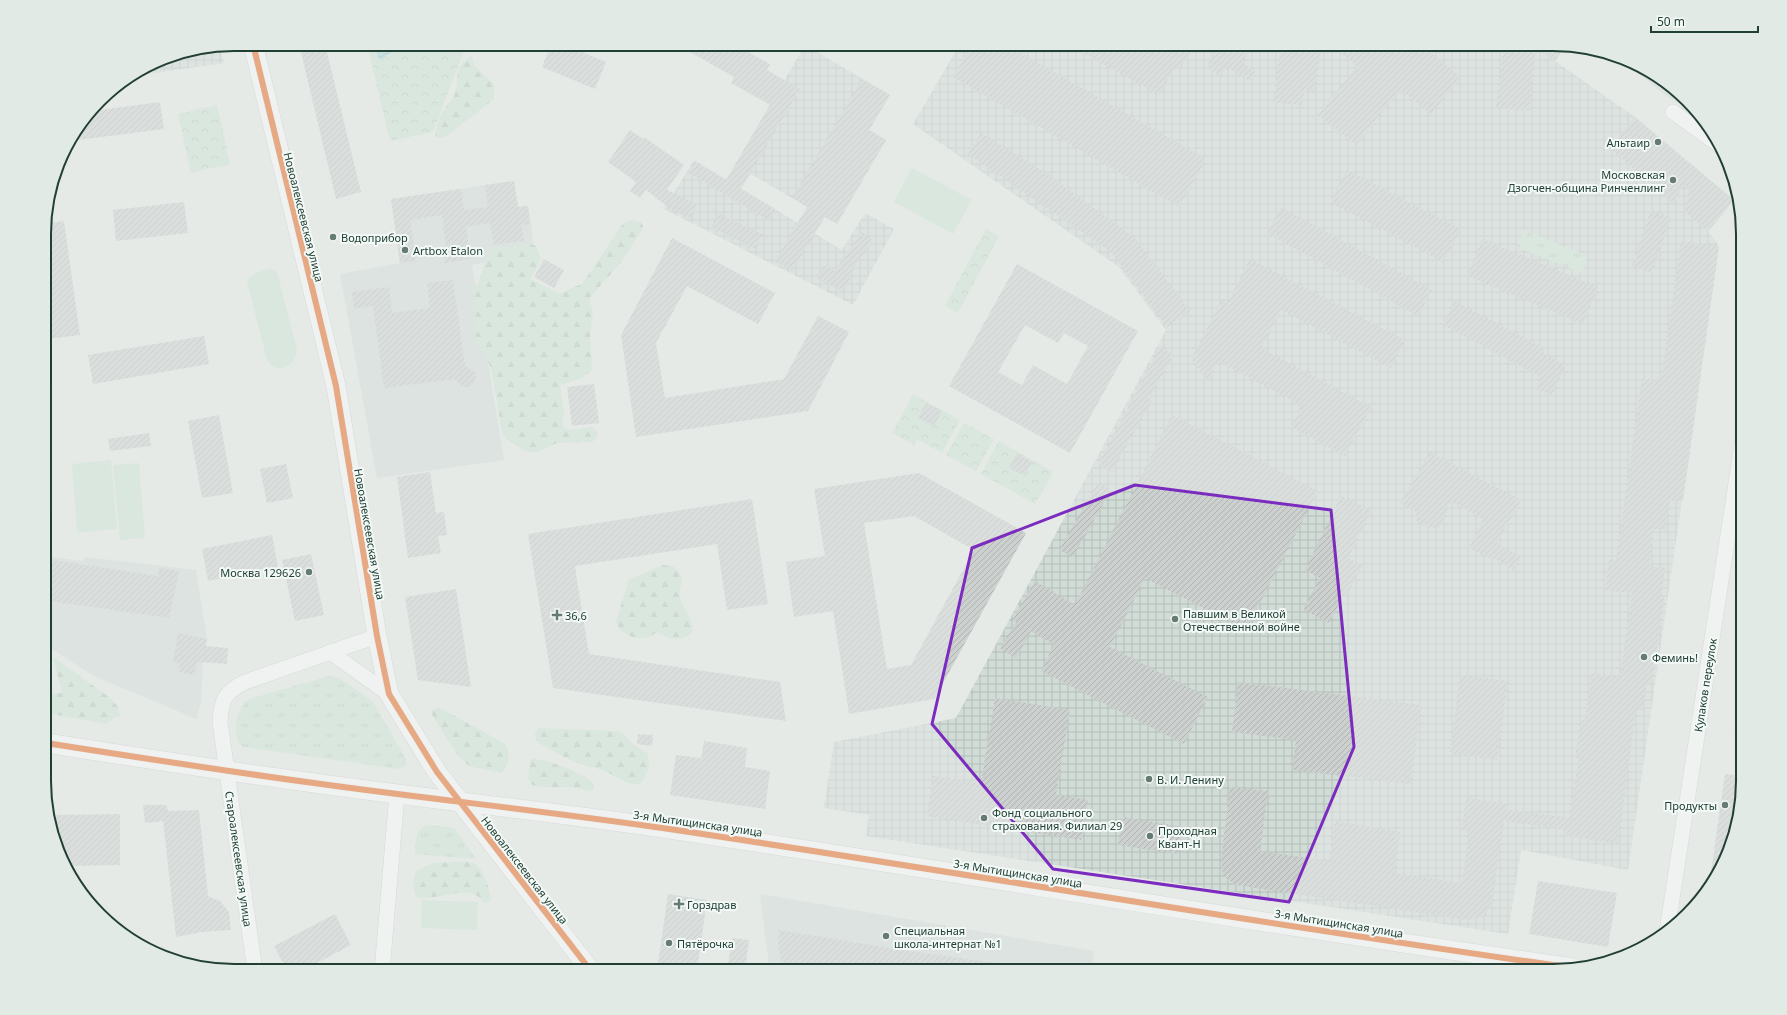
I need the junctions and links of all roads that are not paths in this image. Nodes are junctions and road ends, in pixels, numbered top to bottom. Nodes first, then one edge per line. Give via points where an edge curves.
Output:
1 (255, 51) edge
2 (1673, 112) dead end
3 (1709, 138) edge
4 (1736, 483) edge
5 (377, 636) junction
6 (330, 652) junction
7 (389, 694) junction
8 (51, 744) edge
9 (226, 770) junction
10 (396, 794) junction
11 (459, 802) junction
12 (1668, 924) edge
13 (254, 964) edge
14 (383, 964) edge
15 (586, 964) edge
16 (1547, 964) edge

1 - 5 street, Новоалексеевская улица via 336,386
2 - 3 street
4 - 12 street, Кулаков переулок
5 - 6 street, Староалексеевская улица
5 - 7 street, Новоалексеевская улица
6 - 7 street, Новоалексеевская улица
6 - 9 street, Староалексеевская улица via 245,682 230,690 222,703 220,722
7 - 11 street, Новоалексеевская улица via 437,772
8 - 9 street, 3-я Мытищинская улица
9 - 10 street, 3-я Мытищинская улица
9 - 13 street, Староалексеевская улица
10 - 11 street, 3-я Мытищинская улица
10 - 14 street
11 - 15 street, Новоалексеевская улица
11 - 16 street, 3-я Мытищинская улица via 583,816

